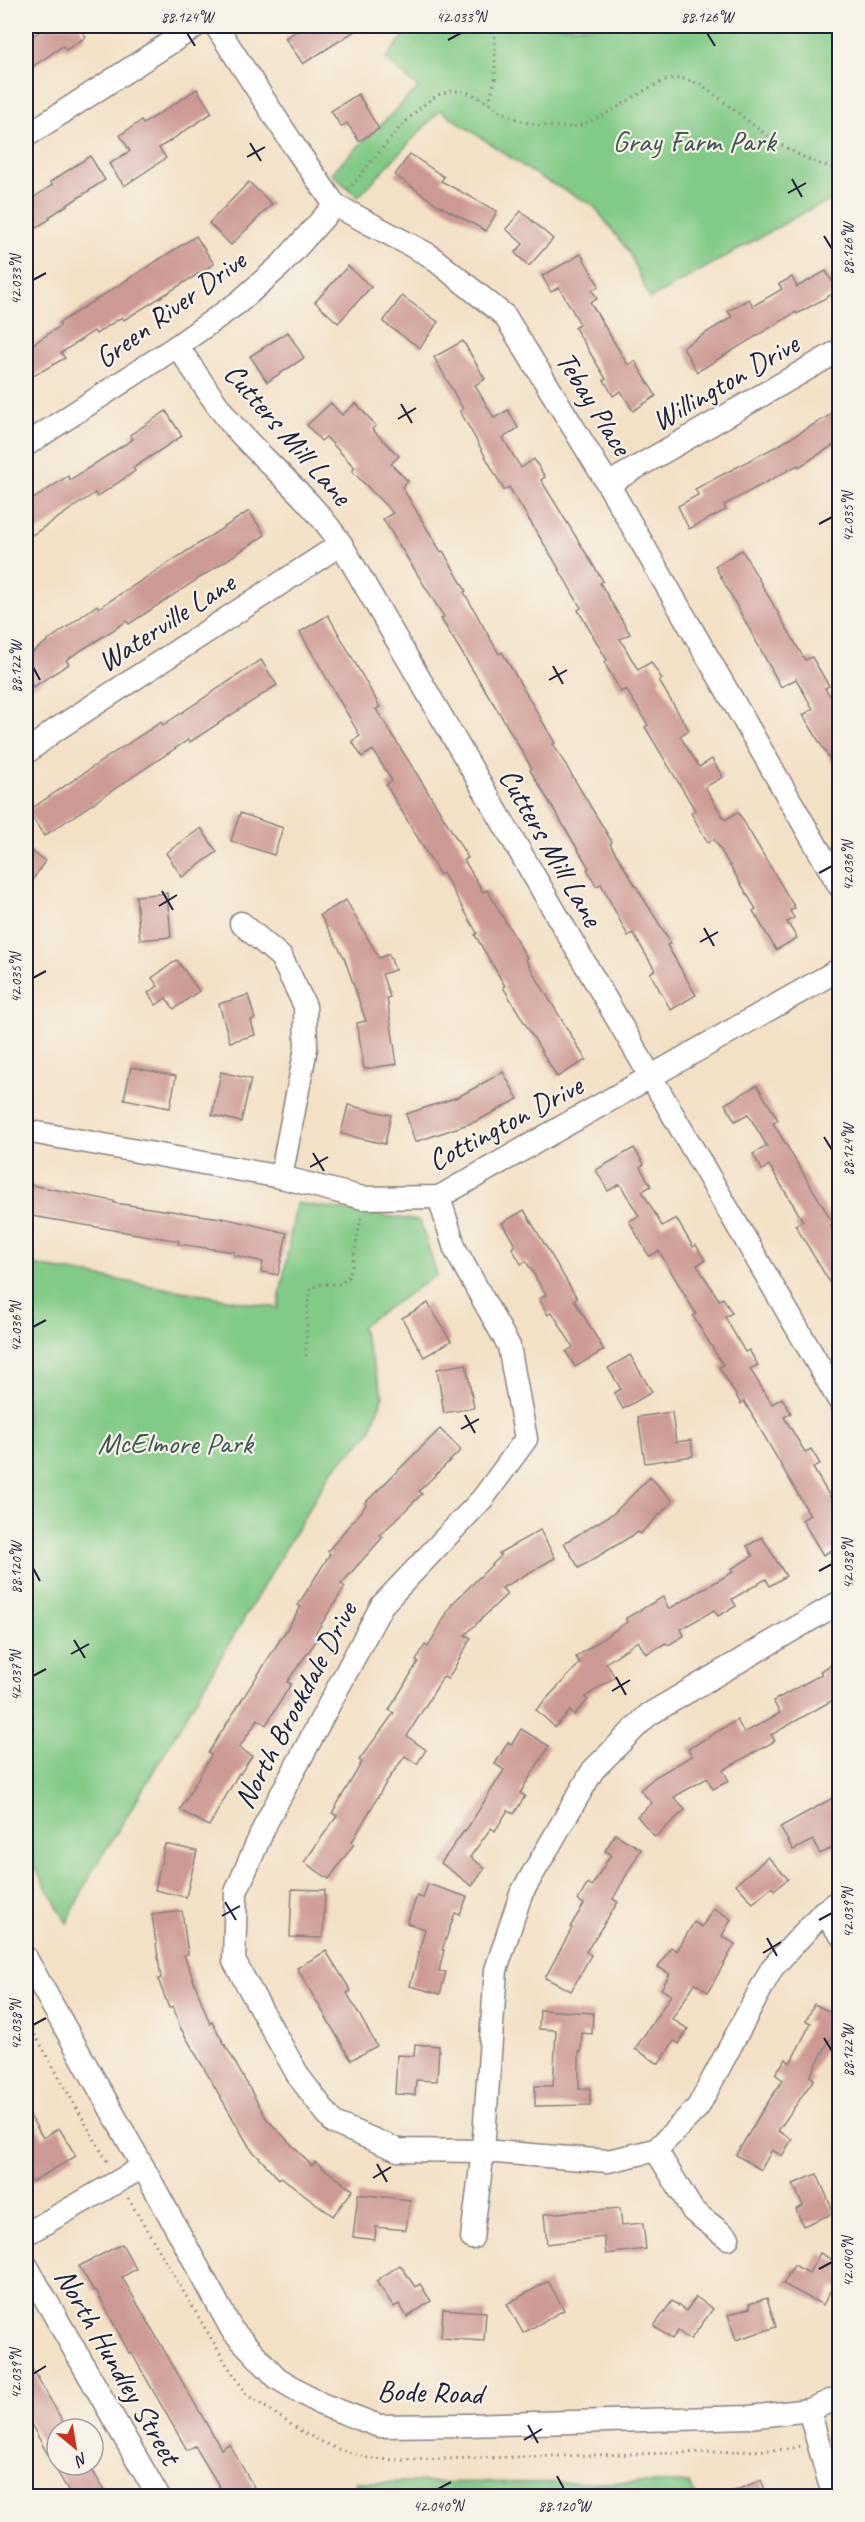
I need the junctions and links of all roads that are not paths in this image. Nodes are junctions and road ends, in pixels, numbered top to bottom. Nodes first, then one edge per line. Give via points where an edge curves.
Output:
1 (196, 26) edge
2 (216, 26) edge
3 (26, 136) edge
4 (335, 205) junction
5 (177, 346) junction
6 (840, 350) edge
7 (26, 445) edge
8 (609, 484) junction
9 (341, 544) junction
10 (26, 753) edge
11 (840, 887) edge
12 (241, 923) dead end
13 (840, 969) edge
14 (650, 1078) junction
15 (26, 1131) edge
16 (281, 1177) junction
17 (439, 1197) junction
18 (840, 1402) edge
19 (840, 1602) edge
20 (831, 1906) edge
21 (840, 1934) edge
22 (26, 1958) edge
23 (656, 2150) junction
24 (483, 2151) junction
25 (143, 2167) junction
26 (26, 2234) edge
27 (472, 2238) dead end
28 (728, 2238) dead end
29 (26, 2265) edge
30 (840, 2397) edge
31 (809, 2410) junction
32 (158, 2496) edge
33 (836, 2496) edge

1 - 3 street
2 - 4 street, Tebay Place
4 - 5 street, Green River Drive via 259,286
4 - 8 street, Tebay Place via 429,255 505,315
5 - 7 street, Green River Drive
5 - 9 street, Cutters Mill Lane via 229,420 310,504
6 - 8 street, Willington Drive
8 - 11 street, Tebay Place
9 - 10 street, Waterville Lane
9 - 14 street, Cutters Mill Lane
12 - 16 street via 281,957 304,1006 306,1048
13 - 14 street, Cottington Drive
14 - 17 street, Cottington Drive
14 - 18 street, Cutters Mill Lane
15 - 16 street, Cottington Drive
16 - 17 street, Cottington Drive via 363,1198
17 - 24 street, North Brookdale Drive via 455,1249 509,1346 525,1439 483,1497 382,1605 266,1823 236,1892 234,1961 299,2077 334,2123 398,2150
19 - 24 street via 648,1715 593,1770 520,1894 496,1970
20 - 21 street
20 - 23 street via 772,1968 698,2107
22 - 25 street, Bode Road
23 - 24 street, North Brookdale Drive via 608,2161
23 - 28 street via 693,2211
24 - 27 street
25 - 26 street
25 - 31 street, Bode Road via 232,2330 277,2378 321,2404 379,2426 621,2422 750,2417
29 - 32 street, North Hundley Street
30 - 31 street, Bode Road
31 - 33 street

